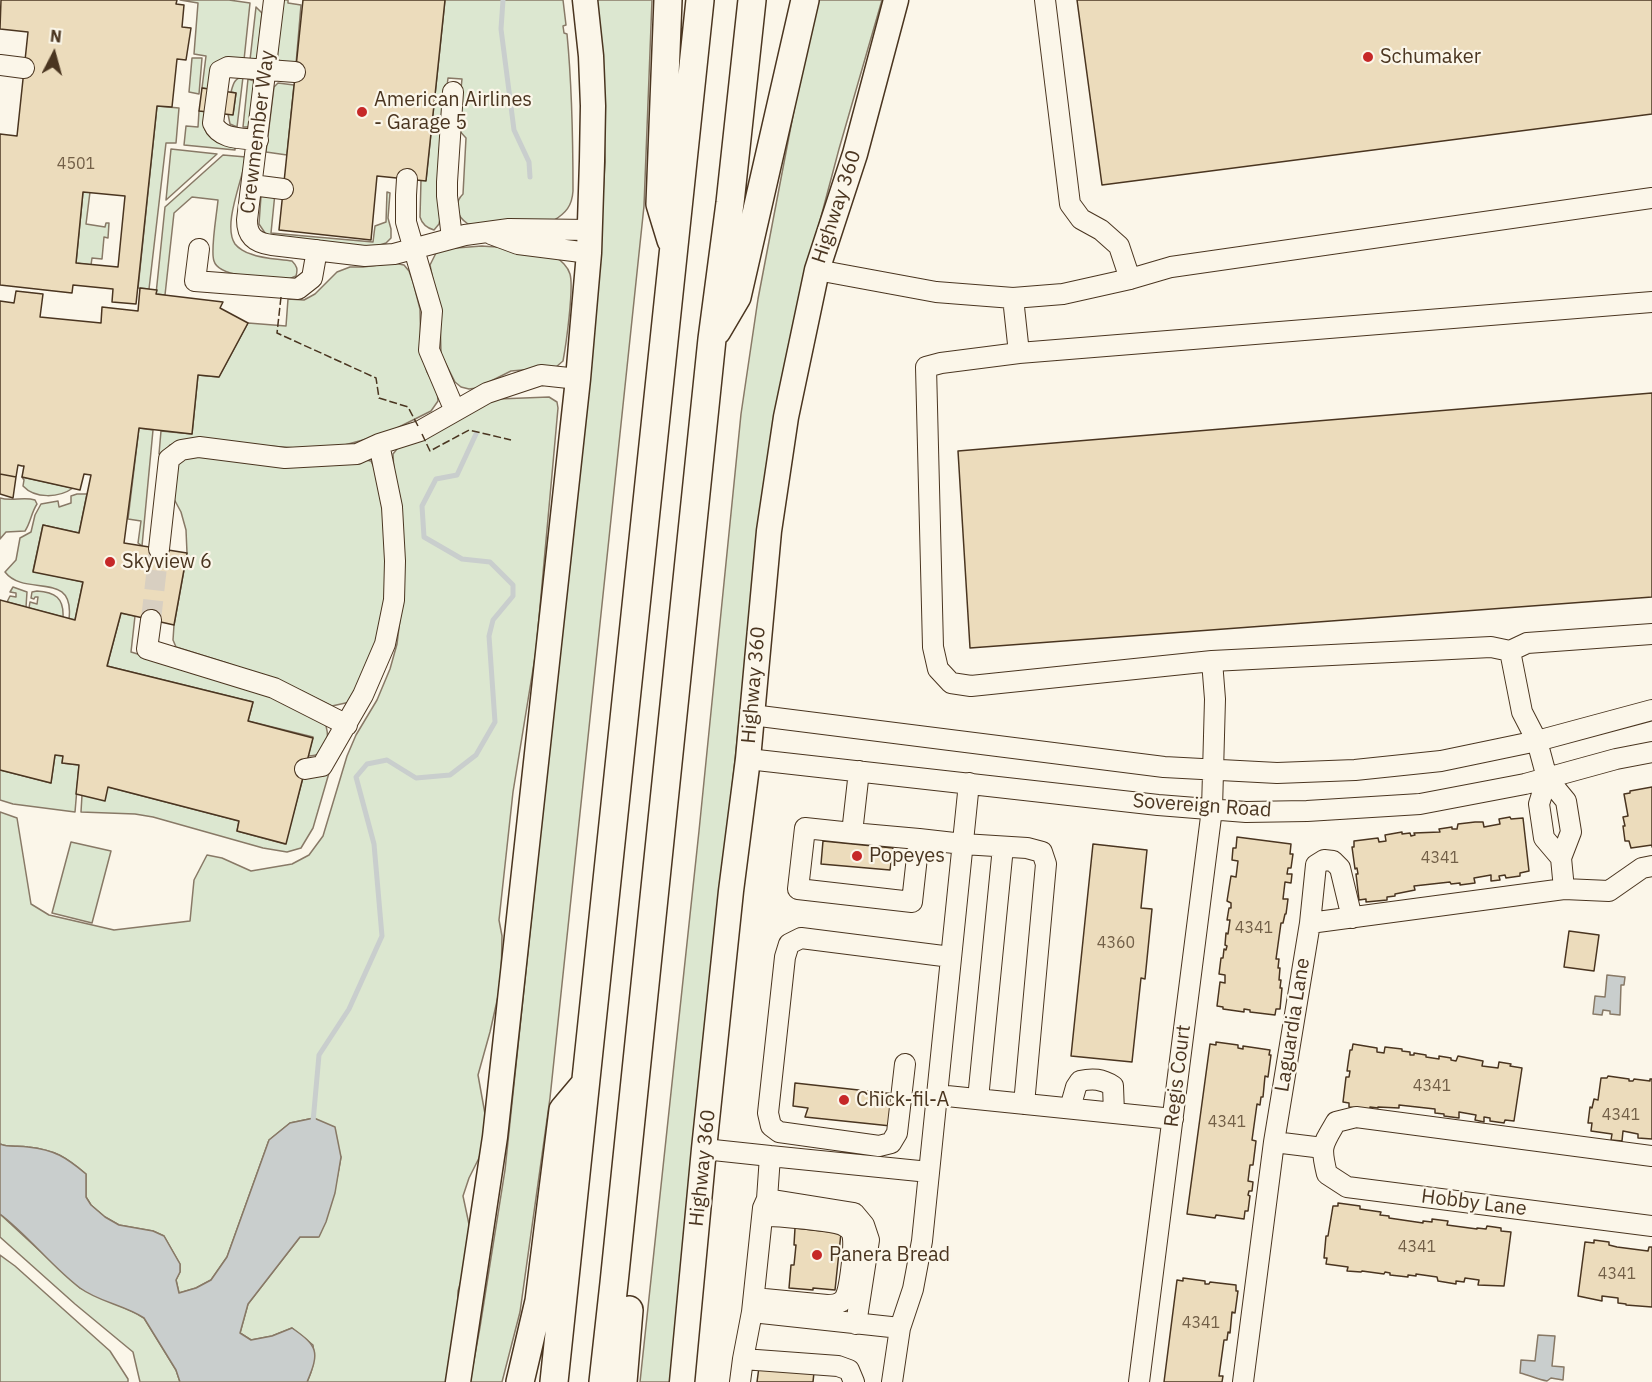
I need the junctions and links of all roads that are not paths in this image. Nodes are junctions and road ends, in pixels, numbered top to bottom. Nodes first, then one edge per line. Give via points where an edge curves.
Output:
1 (273, 0) edge
2 (585, 0) edge
3 (668, 0) edge
4 (700, 0) edge
5 (752, 0) edge
6 (805, 0) edge
7 (896, 0) edge
8 (1045, 0) edge
9 (0, 65) edge
10 (24, 68) dead end
11 (265, 73) junction
12 (295, 76) dead end
13 (453, 92) dead end
14 (258, 140) junction
15 (407, 179) dead end
16 (252, 185) junction
17 (283, 189) dead end
18 (1652, 198) edge
19 (452, 238) junction
20 (589, 242) junction
21 (415, 248) junction
22 (199, 249) dead end
23 (317, 250) junction
24 (674, 253) junction
25 (817, 270) junction
26 (1130, 279) junction
27 (1013, 298) junction
28 (1652, 302) edge
29 (712, 339) junction
30 (1019, 352) junction
31 (578, 379) junction
32 (455, 411) junction
33 (379, 444) junction
34 (159, 549) tunnel mouth
35 (151, 620) tunnel mouth
36 (1652, 634) edge
37 (1510, 651) junction
38 (1212, 661) junction
39 (1652, 710) edge
40 (752, 715) junction
41 (347, 725) junction
42 (1537, 741) junction
43 (1652, 752) edge
44 (748, 759) junction
45 (305, 769) dead end
46 (1213, 770) junction
47 (860, 771) junction
48 (1546, 778) junction
49 (969, 783) junction
50 (1212, 809) junction
51 (852, 833) junction
52 (919, 839) junction
53 (963, 844) junction
54 (1003, 847) junction
55 (1561, 858) junction
56 (1652, 866) edge
57 (1564, 889) junction
58 (1352, 918) junction
59 (1310, 923) junction
60 (951, 957) junction
61 (905, 1064) dead end
62 (585, 1084) junction
63 (937, 1095) junction
64 (978, 1099) junction
65 (1024, 1104) junction
66 (1070, 1108) junction
67 (1114, 1113) junction
68 (1173, 1119) junction
69 (1274, 1142) junction
70 (1323, 1148) junction
71 (704, 1149) junction
72 (770, 1156) junction
73 (1652, 1156) edge
74 (929, 1172) junction
75 (765, 1207) junction
76 (1652, 1226) edge
77 (614, 1283) junction
78 (753, 1305) junction
79 (856, 1324) junction
80 (900, 1328) junction
81 (743, 1359) junction
82 (458, 1382) edge
83 (520, 1382) edge
84 (554, 1382) edge
85 (603, 1382) edge
86 (623, 1382) edge
87 (682, 1382) edge
88 (740, 1382) edge
89 (854, 1382) edge
90 (892, 1382) edge
91 (1139, 1382) edge
92 (1243, 1382) edge

1 - 11 street, Crewmember Way
2 - 20 main road via 593,106
3 - 24 highway via 660,204
4 - 24 highway
5 - 29 highway
6 - 29 highway via 737,297
7 - 25 main road, Highway 360 via 855,154
8 - 26 street via 1070,204 1081,219 1119,246
9 - 10 street
11 - 12 street
11 - 14 street, Crewmember Way
11 - 14 street via 228,67 220,71 213,123 225,136
13 - 19 street via 447,182
14 - 16 street, Crewmember Way
15 - 21 street via 406,222
16 - 17 street
16 - 23 street, Crewmember Way via 247,227 254,240
18 - 26 street via 1171,267
19 - 20 street, Crewmember Way via 509,229
19 - 21 street, Crewmember Way
20 - 31 main road
21 - 23 street, Crewmember Way via 372,256
21 - 32 street via 432,311 429,350
22 - 23 street via 195,281 298,289 312,278
24 - 62 highway
25 - 27 street via 936,292
25 - 40 main road, Highway 360 via 786,417 774,497
26 - 27 street via 1063,294
27 - 30 street
28 - 30 street
29 - 77 highway
30 - 38 street via 926,367 933,647 938,669 951,683 971,686
31 - 32 street via 542,375 488,393
31 - 82 main road via 495,1137
32 - 33 street via 420,431
33 - 34 street via 357,454 285,458 199,447 181,450 169,459
33 - 41 street via 392,507 394,600 385,644
35 - 41 street via 147,649 274,688
36 - 37 street via 1527,643
37 - 38 street via 1491,647
37 - 42 street via 1522,712
38 - 46 street, Regis Court
39 - 42 street, Sovereign Road
40 - 44 main road, Highway 360
40 - 46 street, Sovereign Road
41 - 45 street via 322,766
42 - 46 street, Sovereign Road via 1441,761 1355,770
42 - 48 street
43 - 48 street, Sovereign Road
44 - 47 street, Sovereign Road
44 - 71 main road, Highway 360
46 - 50 street, Regis Court
47 - 49 street, Sovereign Road
47 - 51 street
48 - 50 street, Sovereign Road via 1420,804 1307,811
48 - 55 street via 1539,804 1545,838
48 - 55 street via 1566,801 1571,832
49 - 50 street, Sovereign Road
49 - 53 street
50 - 68 street, Regis Court
51 - 52 street
51 - 52 street via 806,828 798,890 912,903
52 - 53 street
53 - 54 street
53 - 60 street
54 - 64 street
54 - 65 street via 1042,852 1046,864
55 - 57 street
56 - 57 street via 1642,868 1610,891
57 - 58 street
58 - 59 street
58 - 59 street, Laguardia Lane via 1340,868 1333,861 1324,860 1316,866
59 - 69 street, Laguardia Lane
60 - 61 street via 801,938 789,944 768,1113 771,1126 778,1132 834,1140 879,1146 891,1143 897,1133
60 - 63 street
62 - 83 highway via 563,1110 539,1301
62 - 84 highway
63 - 64 street
63 - 74 street
64 - 65 street
65 - 66 street
66 - 67 street
66 - 67 street via 1080,1081 1092,1078 1113,1086
67 - 68 street
68 - 91 street, Regis Court
69 - 70 street
69 - 92 street, Laguardia Lane
70 - 73 street via 1336,1122 1356,1117
70 - 76 street, Hobby Lane via 1326,1174 1347,1187
71 - 72 street
71 - 87 main road, Highway 360
72 - 74 street
72 - 75 street
74 - 80 street via 922,1241 913,1289
75 - 78 street
75 - 78 street via 847,1227 853,1240 850,1274 847,1292 835,1305
75 - 79 street via 854,1213 864,1225 869,1240
77 - 85 highway
77 - 86 highway via 629,1307
78 - 79 street
78 - 81 street
79 - 80 street
80 - 90 street
81 - 88 street
81 - 89 street via 838,1366 849,1370

